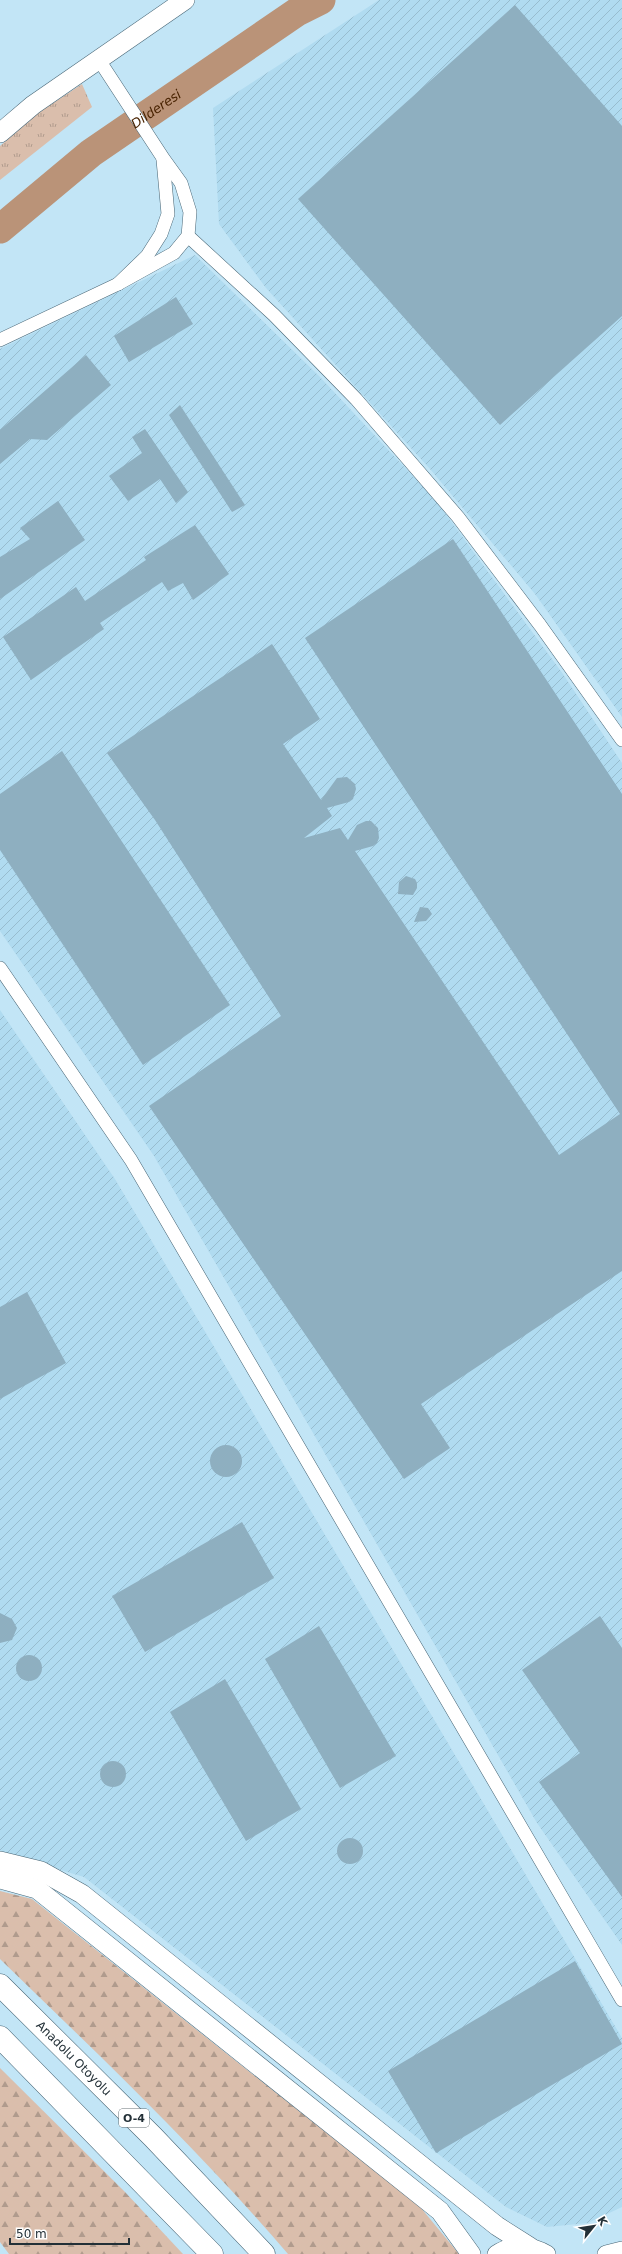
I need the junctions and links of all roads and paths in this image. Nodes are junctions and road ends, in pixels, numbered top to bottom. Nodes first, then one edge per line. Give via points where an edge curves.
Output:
1 (186, 0) edge
2 (103, 68) junction
3 (0, 133) edge
4 (163, 158) junction
5 (188, 236) junction
6 (118, 284) junction
7 (0, 340) edge
8 (622, 740) edge
9 (0, 968) edge
10 (0, 1861) edge
11 (0, 1879) edge
12 (0, 1985) edge
13 (622, 2000) edge
14 (0, 2037) edge
15 (538, 2250) edge
16 (622, 2250) edge
17 (212, 2254) edge
18 (264, 2254) edge
19 (471, 2254) edge
20 (496, 2254) edge
21 (606, 2254) edge

1 - 2 main road
2 - 3 main road via 33,105
2 - 4 street
4 - 5 street via 181,183 190,212
4 - 6 street via 168,214 161,234 147,256
5 - 6 street via 174,253
5 - 8 street via 274,315 345,388 448,505 540,625
6 - 7 street
9 - 13 street via 131,1160
10 - 15 main road via 41,1871 82,1894 497,2226
11 - 19 main road via 37,1889 440,2211
12 - 18 highway, Anadolu Otoyolu / O-4 via 153,2137
14 - 17 highway
15 - 20 street via 510,2247
16 - 21 street

